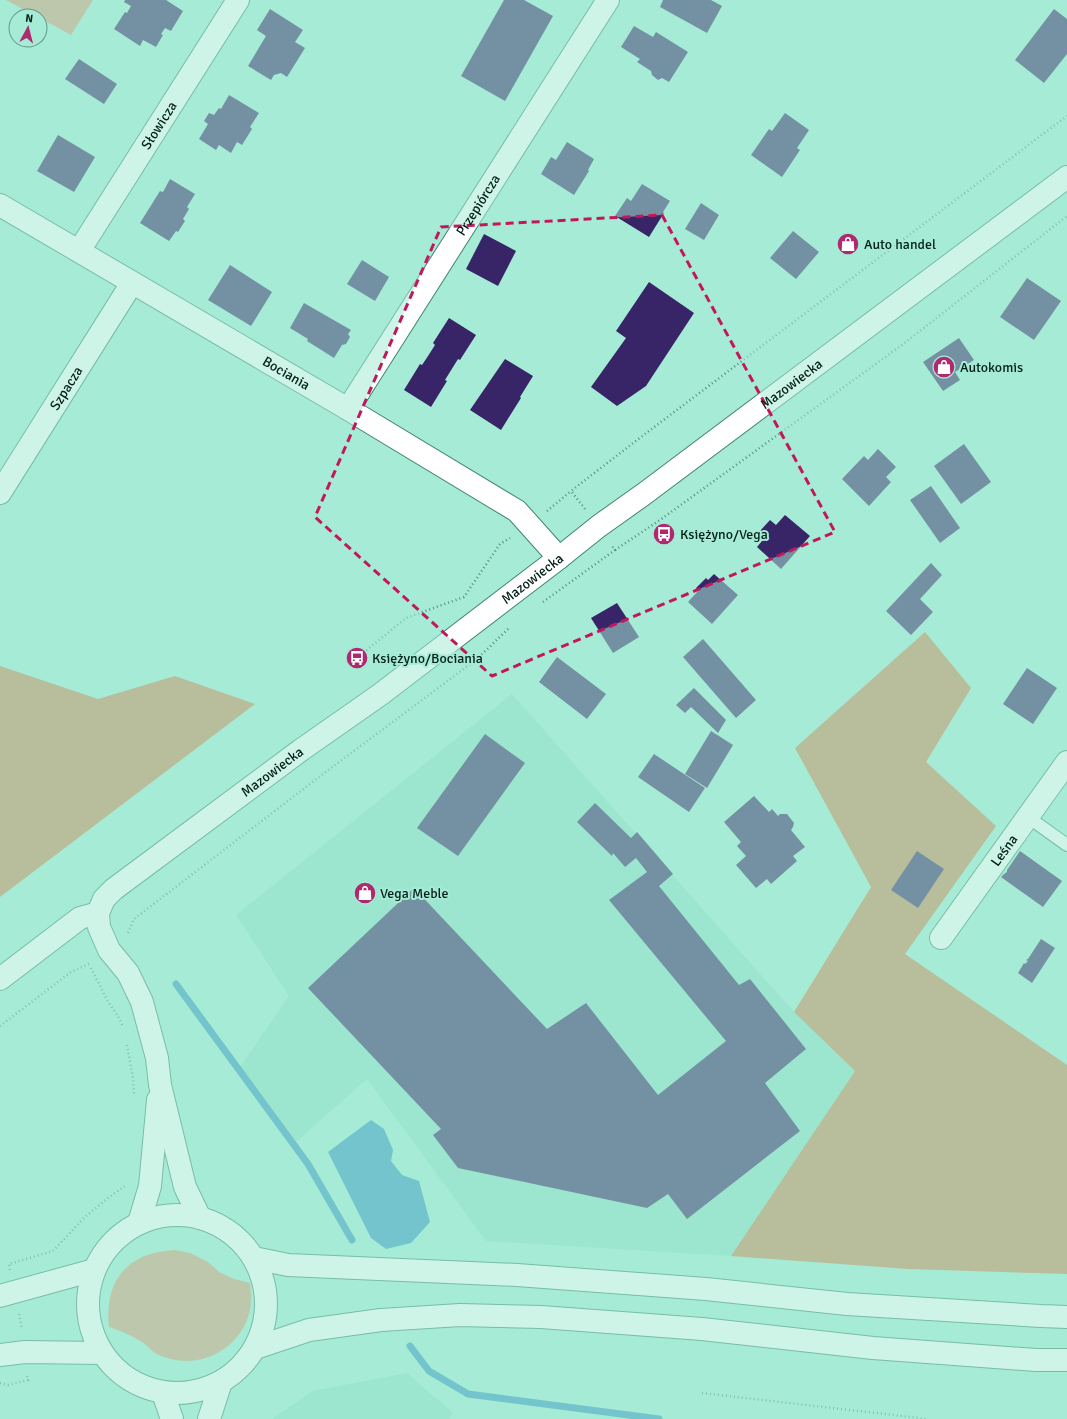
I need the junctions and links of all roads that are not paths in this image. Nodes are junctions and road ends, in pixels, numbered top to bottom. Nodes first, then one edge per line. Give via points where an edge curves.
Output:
1 (238, 0) edge
2 (608, 0) edge
3 (1067, 177) edge
4 (0, 205) edge
5 (79, 251) junction
6 (132, 283) junction
7 (348, 409) junction
8 (0, 492) edge
9 (560, 558) junction
10 (1067, 762) edge
11 (1028, 817) junction
12 (1067, 845) edge
13 (98, 913) junction
14 (941, 938) dead end
15 (0, 979) edge
16 (160, 1085) junction
17 (200, 1218) junction
18 (139, 1223) junction
19 (254, 1258) junction
20 (94, 1270) junction
21 (8, 1294) edge
22 (1067, 1316) edge
23 (256, 1348) junction
24 (102, 1353) junction
25 (0, 1354) edge
26 (1067, 1360) edge
27 (222, 1382) junction
28 (163, 1393) junction
29 (172, 1419) edge
30 (209, 1419) edge

1 - 5 street, Słowicza
2 - 7 street, Przepiórcza
3 - 9 street, Mazowiecka via 598,526
4 - 5 street, Bociania
5 - 6 street, Bociania
6 - 7 street, Bociania
6 - 8 street, Szpacza
7 - 9 street, Bociania via 517,511
9 - 13 street, Mazowiecka via 381,694 114,889 104,900
10 - 11 street, Leśna
11 - 12 lane
11 - 14 street, Leśna
13 - 15 street via 80,918
13 - 16 street via 99,927 109,950 128,973 142,1002 157,1058
16 - 17 street via 185,1187
16 - 18 street via 150,1186
17 - 18 street via 169,1215
17 - 19 street via 231,1232
18 - 20 street via 120,1235 105,1251
19 - 22 street via 288,1265 517,1275 706,1289 847,1304
19 - 23 street via 262,1275 266,1299 263,1331
20 - 21 street
20 - 24 street via 88,1312 93,1334
23 - 26 street via 309,1330 381,1320 460,1314 541,1317 873,1348
23 - 27 street via 241,1367
24 - 25 street
24 - 28 street via 128,1379
27 - 28 street via 193,1392
27 - 30 street
28 - 29 street

